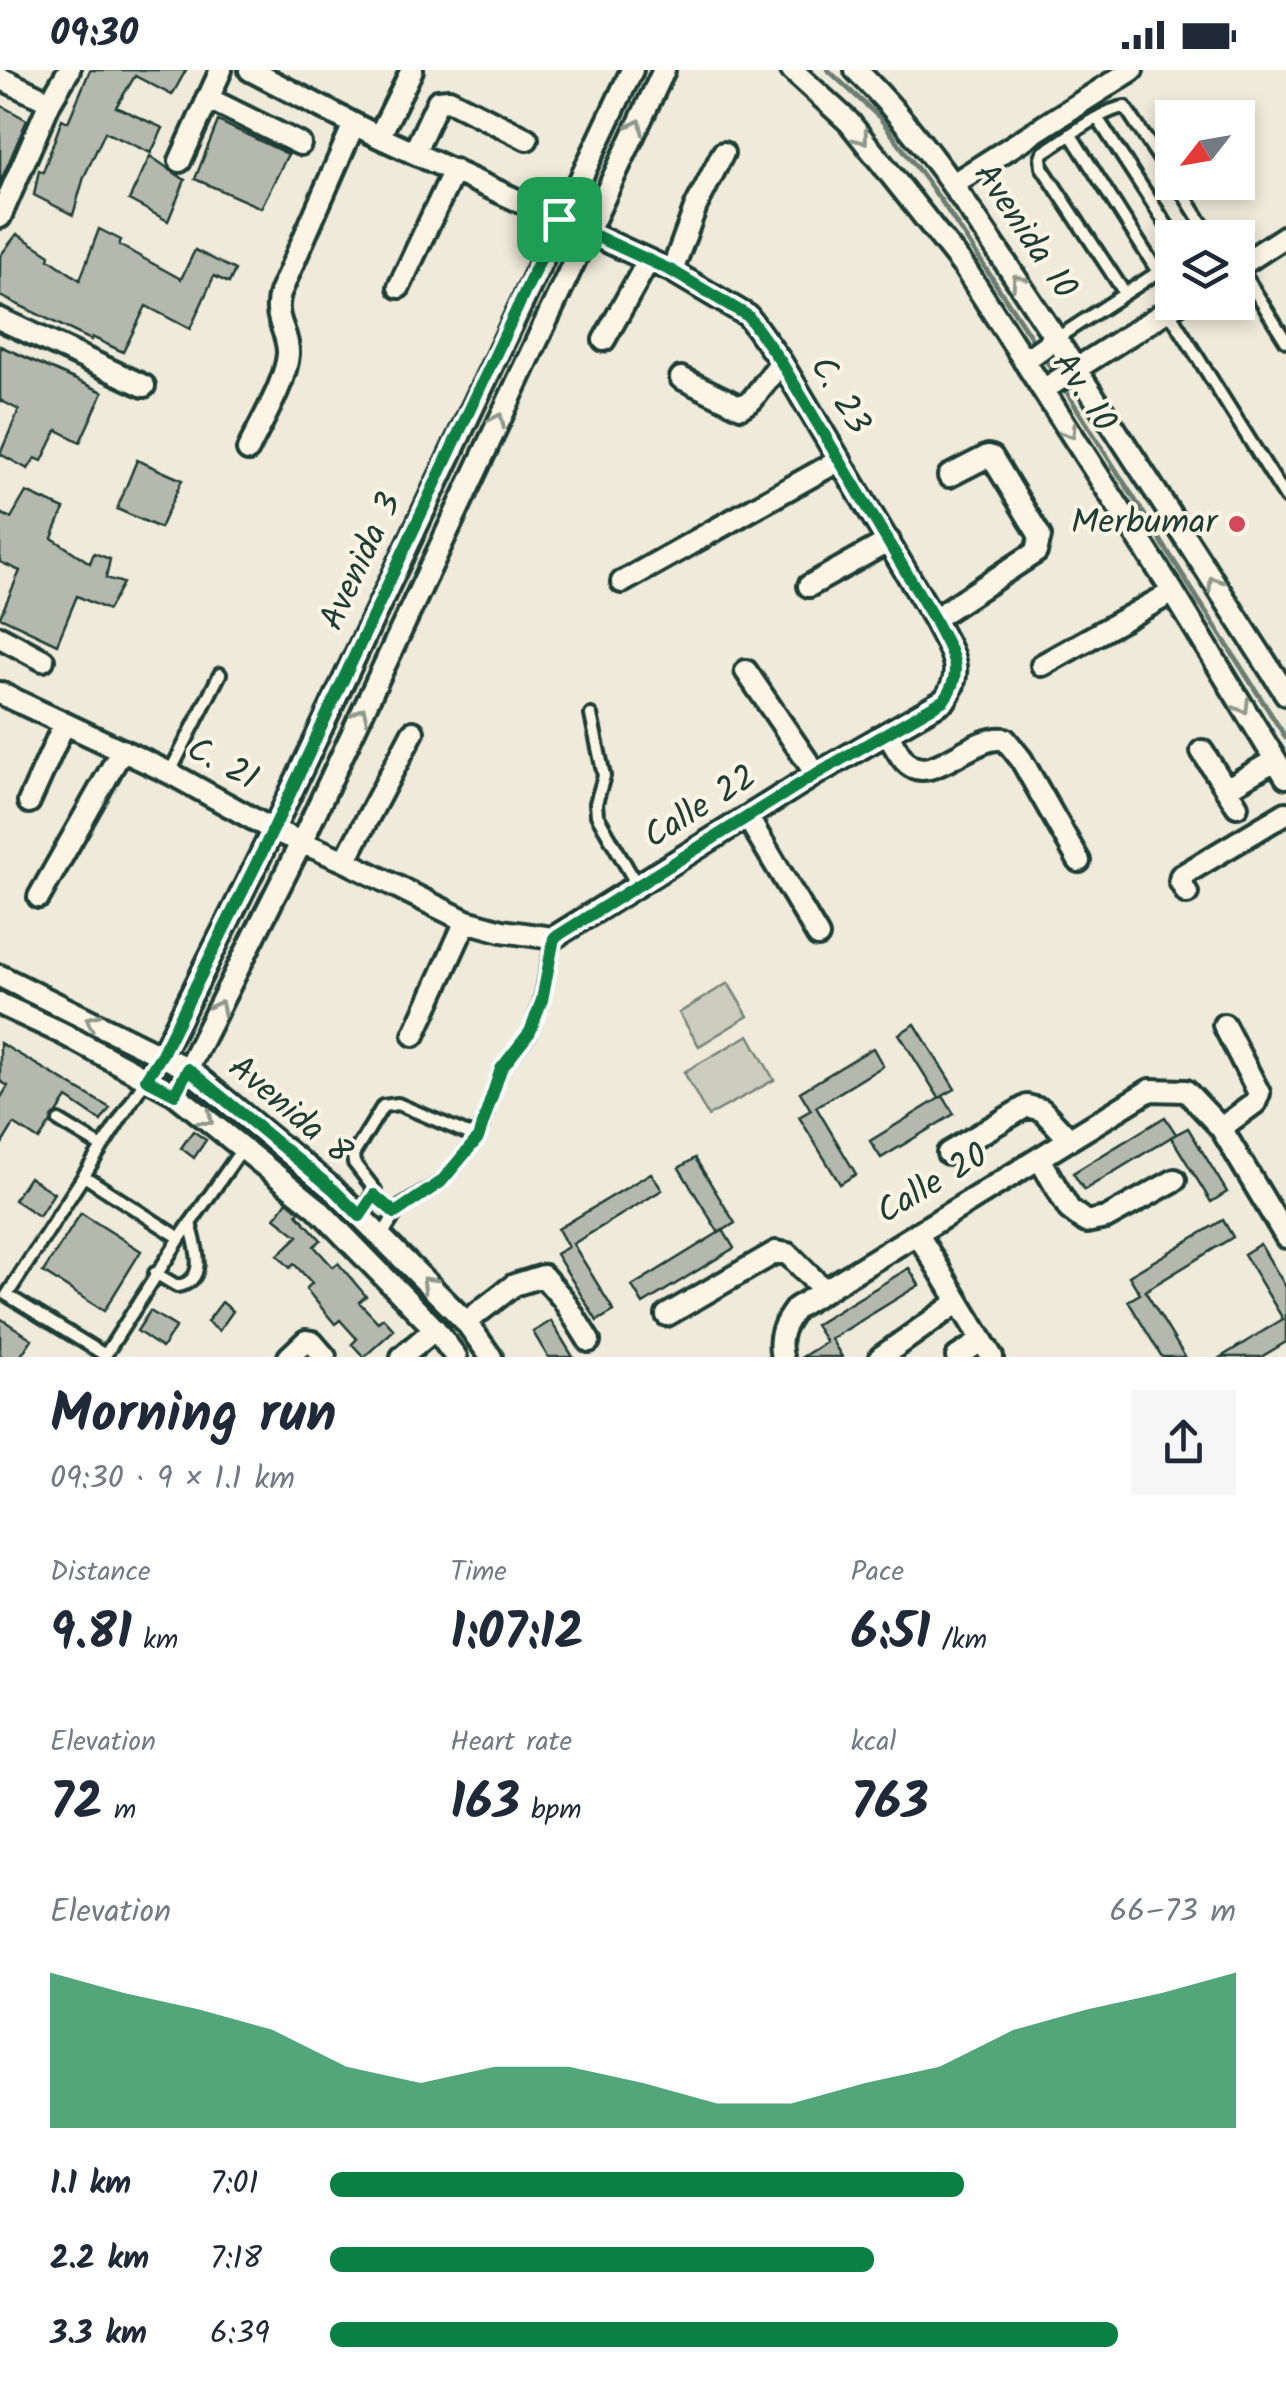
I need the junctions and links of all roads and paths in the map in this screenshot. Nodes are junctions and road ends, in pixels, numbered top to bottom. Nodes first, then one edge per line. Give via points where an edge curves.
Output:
1 (69, 70) edge
2 (220, 70) edge
3 (250, 70) edge
4 (412, 70) edge
5 (632, 70) edge
6 (664, 70) edge
7 (792, 70) edge
8 (856, 70) edge
9 (1132, 70) edge
10 (0, 78) edge
11 (207, 98) junction
12 (50, 102) junction
13 (1098, 119) junction
14 (354, 124) junction
15 (1071, 136) junction
16 (379, 137) junction
17 (527, 139) dead end
18 (300, 144) dead end
19 (1155, 152) edge
20 (414, 153) junction
21 (723, 153) dead end
22 (180, 162) dead end
23 (454, 170) junction
24 (953, 184) junction
25 (0, 218) edge
26 (559, 219) junction
27 (1163, 220) edge
28 (586, 232) junction
29 (1286, 236) edge
30 (1255, 255) edge
31 (648, 262) junction
32 (1155, 267) edge
33 (672, 271) junction
34 (1155, 274) edge
35 (400, 286) dead end
36 (1124, 292) junction
37 (1255, 293) edge
38 (0, 319) edge
39 (1155, 319) edge
40 (1183, 320) edge
41 (1056, 338) junction
42 (604, 340) dead end
43 (1286, 341) edge
44 (1024, 361) junction
45 (781, 362) junction
46 (1076, 368) junction
47 (680, 378) dead end
48 (144, 386) dead end
49 (1043, 390) junction
50 (248, 450) dead end
51 (840, 460) junction
52 (949, 476) dead end
53 (1286, 498) edge
54 (890, 541) junction
55 (622, 582) dead end
56 (809, 586) dead end
57 (1172, 592) junction
58 (934, 619) junction
59 (0, 637) edge
60 (43, 660) dead end
61 (1042, 665) dead end
62 (746, 671) dead end
63 (220, 674) dead end
64 (955, 685) joint
65 (0, 693) edge
66 (1286, 694) edge
67 (591, 715) dead end
68 (64, 724) junction
69 (413, 732) dead end
70 (886, 733) junction
71 (122, 750) junction
72 (1202, 751) dead end
73 (1281, 768) edge
74 (170, 773) junction
75 (816, 774) junction
76 (28, 802) dead end
77 (1286, 813) edge
78 (748, 818) junction
79 (273, 830) junction
80 (301, 842) junction
81 (345, 861) junction
82 (1079, 862) dead end
83 (638, 886) junction
84 (1187, 893) dead end
85 (39, 897) dead end
86 (466, 920) junction
87 (818, 936) dead end
88 (554, 938) junction
89 (0, 976) edge
90 (0, 1004) edge
91 (1224, 1025) dead end
92 (414, 1036) dead end
93 (162, 1054) junction
94 (188, 1069) junction
95 (146, 1079) junction
96 (175, 1094) junction
97 (59, 1121) dead end
98 (1221, 1128) junction
99 (478, 1138) junction
100 (1069, 1140) junction
101 (102, 1148) junction
102 (243, 1148) junction
103 (948, 1153) dead end
104 (1039, 1158) junction
105 (84, 1176) junction
106 (1176, 1180) dead end
107 (374, 1195) junction
108 (395, 1213) junction
109 (360, 1216) junction
110 (190, 1223) junction
111 (916, 1232) junction
112 (381, 1237) junction
113 (1286, 1237) edge
114 (180, 1238) junction
115 (156, 1273) junction
116 (823, 1289) junction
117 (4, 1293) edge
118 (958, 1302) junction
119 (667, 1315) dead end
120 (466, 1322) junction
121 (435, 1328) junction
122 (589, 1341) dead end
123 (986, 1349) edge
124 (105, 1356) edge
125 (289, 1357) edge
126 (325, 1357) edge
127 (402, 1357) edge
128 (456, 1357) edge
129 (491, 1357) edge
130 (782, 1357) edge
131 (881, 1357) edge
132 (956, 1357) edge

1 - 12 street
2 - 11 street
3 - 14 street, C. 23
4 - 16 street
5 - 26 street, Avenida 3
28 -> 6 street, Avenida 3
7 -> 44 street, Av. 10 via 849,122 964,268
8 - 24 street, Avenida 10 via 896,109
9 - 24 street
10 - 12 street
11 - 18 street
11 - 22 street
12 - 25 street
13 - 15 lane
13 - 19 lane via 1125,108
13 - 27 lane
14 - 16 street, C. 23
14 - 50 street via 280,293 276,308 286,367
15 - 32 lane
15 - 36 lane via 1044,152 1042,167
16 - 20 street, C. 23
17 - 20 street via 449,100 438,101
20 - 23 street, C. 23
21 - 33 street
23 - 26 street, C. 23
23 - 35 street
41 -> 24 street, Avenida 10
26 - 28 street, C. 23
26 - 79 street, Avenida 3
28 - 31 street, C. 23
80 -> 28 street, Avenida 3
29 - 30 street
31 - 33 street, C. 23
31 - 42 street
33 - 45 street, C. 23 via 748,316
34 - 36 lane
36 - 41 lane
37 - 43 lane
38 - 48 street
39 - 46 street
40 - 53 lane
41 - 44 street
41 - 46 street, Avenida 10
44 - 49 street, Av. 10
45 - 47 street via 742,407
45 - 51 street, C. 23
46 - 49 street
66 -> 46 street, Avenida 10
49 -> 57 street, Av. 10
51 - 54 street, C. 23
51 - 55 street
52 - 58 street via 992,457 1040,544
54 - 56 street
54 - 58 street, C. 23
57 - 61 street
57 -> 73 street, Av. 10
58 - 64 street, C. 23 via 956,664
59 - 60 street
62 - 75 street
63 - 74 lane
64 - 70 street, Calle 22 via 944,700
65 - 68 street, C. 21
67 - 83 lane via 604,776 597,815
68 - 71 street, C. 21
68 - 76 street
69 - 81 street
70 - 75 street, Calle 22
70 - 82 street via 918,770 990,737 1004,738
71 - 74 street, C. 21
71 - 85 street
72 - 73 street via 1231,798
74 - 79 street, C. 21
75 - 78 street, Calle 22
77 - 84 street via 1181,876
78 - 83 street, Calle 22
78 - 87 street
79 - 80 street, C. 21
79 - 93 street, Avenida 3
80 - 81 street, C. 21
94 -> 80 street, Avenida 3
81 - 86 street, C. 21
83 - 88 street, Calle 22
86 - 88 street
86 - 92 street
88 - 99 lane via 530,1032 501,1069
93 -> 89 street, Avenida 8
90 - 95 street, Avenida 8
91 - 98 street via 1260,1092
93 - 94 street, Avenida 8
93 - 95 street, Avenida 3
94 - 96 street, Avenida 3
94 - 109 street, Avenida 8
95 - 96 street, Avenida 8
95 - 101 lane
96 -> 102 street, Avenida 8
97 - 101 lane
98 - 100 street, Calle 20 via 1186,1091 1150,1090
98 - 113 street
99 - 107 lane via 398,1104 383,1106 353,1155
99 - 108 lane via 441,1182
100 - 103 street via 1042,1110 1027,1106
100 - 104 street, Calle 20
101 - 105 lane
102 - 110 lane
102 - 121 street, Avenida 8 via 318,1208
104 - 106 street via 1070,1209 1086,1222
104 - 111 street, Calle 20
105 - 114 lane
105 - 117 lane
107 - 108 lane
107 - 109 lane
108 - 112 lane
109 - 112 street, Avenida 8
110 - 114 lane
110 - 115 lane via 198,1249 195,1278 176,1286
111 - 116 street, Calle 20
111 - 118 street
120 -> 112 street, Avenida 8
114 - 115 lane
115 - 124 lane
116 - 119 street via 788,1254 776,1252
116 - 130 street, Calle 20 via 783,1325
117 - 124 lane
118 - 123 street
118 - 131 street
120 - 122 street via 514,1285 543,1276
120 - 129 street, Avenida 8
121 - 127 street
121 - 128 street, Avenida 8
123 - 132 street
125 - 126 street via 306,1340

